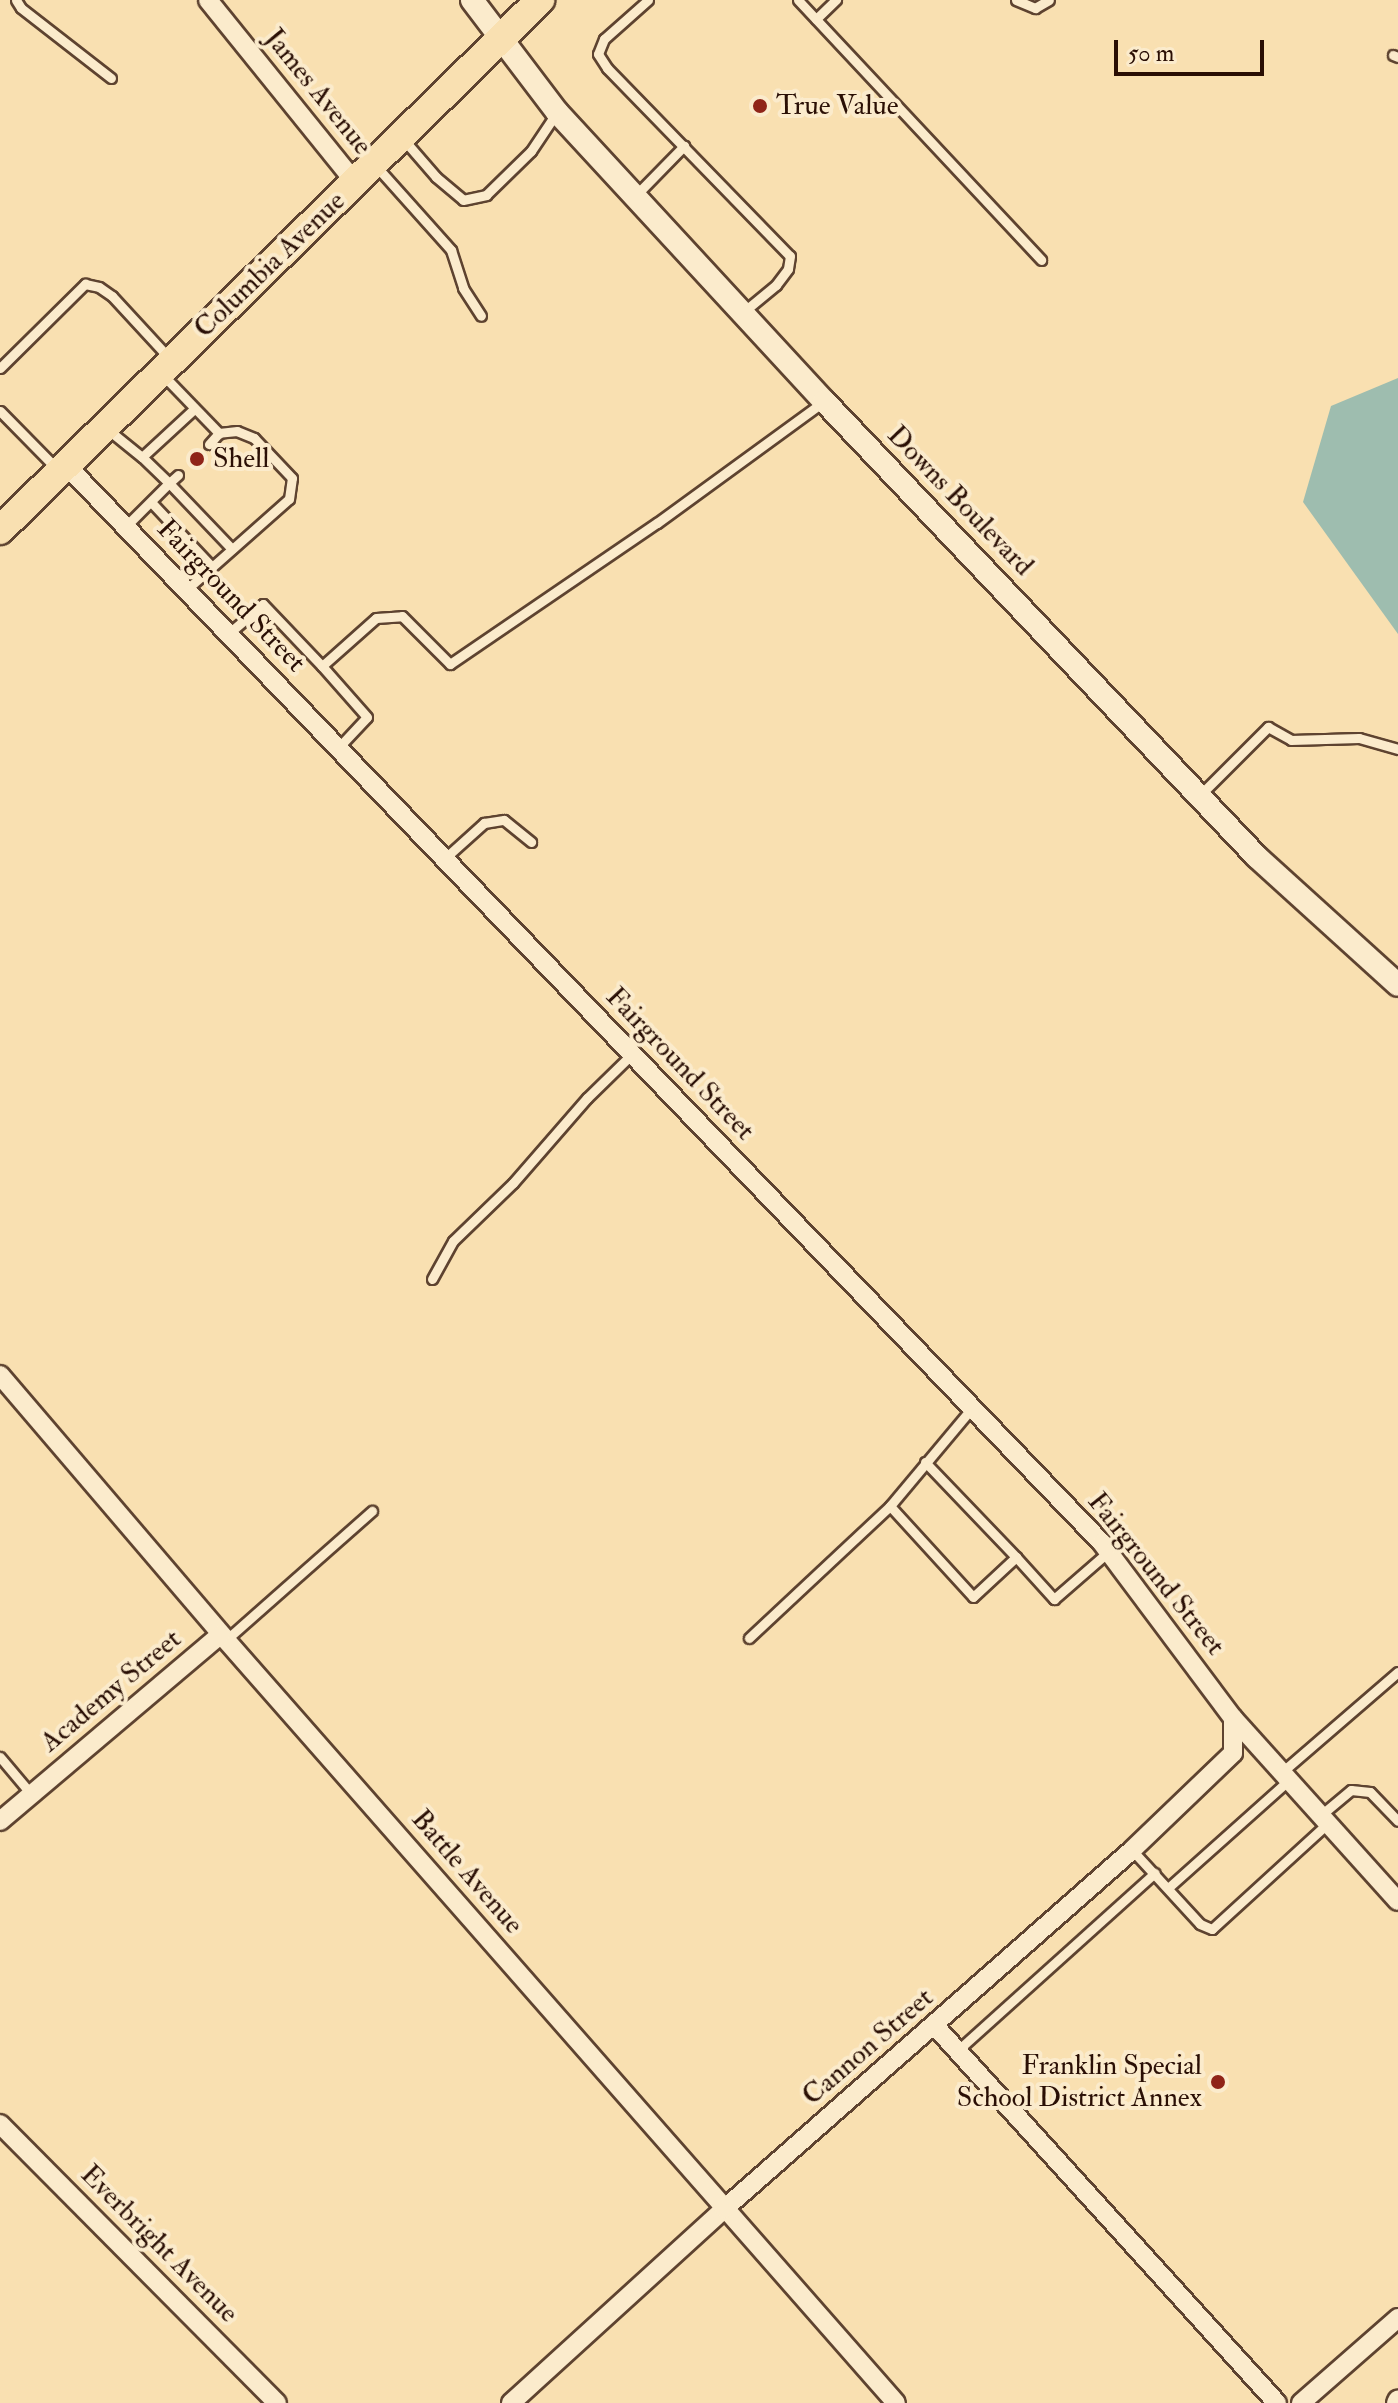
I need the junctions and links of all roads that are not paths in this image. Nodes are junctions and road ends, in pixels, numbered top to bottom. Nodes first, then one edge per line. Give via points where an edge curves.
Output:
1 (16, 0) edge
2 (208, 0) edge
3 (472, 0) edge
4 (540, 0) edge
5 (648, 0) edge
6 (798, 0) edge
7 (836, 0) edge
8 (1016, 0) edge
9 (1049, 0) edge
10 (816, 19) junction
11 (499, 39) junction
12 (111, 78) dead end
13 (557, 112) junction
14 (401, 136) junction
15 (684, 146) junction
16 (364, 173) junction
17 (633, 197) junction
18 (1041, 260) dead end
19 (742, 314) junction
20 (481, 316) dead end
21 (166, 366) junction
22 (0, 368) edge
23 (824, 401) junction
24 (194, 409) junction
25 (0, 411) edge
26 (105, 427) junction
27 (219, 433) junction
28 (209, 444) dead end
29 (142, 457) junction
30 (62, 468) junction
31 (178, 475) dead end
32 (169, 483) junction
33 (151, 502) junction
34 (125, 527) junction
35 (0, 530) edge
36 (232, 549) junction
37 (212, 567) junction
38 (186, 590) junction
39 (228, 634) junction
40 (322, 666) junction
41 (338, 748) junction
42 (1398, 749) edge
43 (1199, 796) junction
44 (531, 842) dead end
45 (444, 859) junction
46 (1398, 985) edge
47 (632, 1054) junction
48 (432, 1279) dead end
49 (0, 1375) edge
50 (972, 1408) junction
51 (925, 1462) junction
52 (890, 1506) junction
53 (372, 1511) dead end
54 (1108, 1552) junction
55 (1016, 1557) junction
56 (224, 1637) junction
57 (749, 1638) dead end
58 (1398, 1672) edge
59 (1233, 1718) junction
60 (0, 1757) edge
61 (1285, 1776) junction
62 (31, 1794) junction
63 (1324, 1819) junction
64 (0, 1821) edge
65 (1398, 1821) edge
66 (1132, 1850) junction
67 (1155, 1873) junction
68 (1168, 1888) junction
69 (1398, 1901) edge
70 (935, 2026) junction
71 (957, 2051) junction
72 (0, 2124) edge
73 (724, 2209) junction
74 (1398, 2318) edge
75 (277, 2403) edge
76 (511, 2403) edge
77 (896, 2403) edge
78 (1277, 2403) edge
79 (1301, 2403) edge

1 - 12 lane
2 - 16 street, James Avenue
3 - 11 street, Downs Boulevard
4 - 11 main road, Columbia Avenue
5 - 15 lane via 604,39 598,54
6 - 10 lane
7 - 10 lane
8 - 9 lane via 1035,8
10 - 18 lane
11 - 13 street, Downs Boulevard
11 - 14 main road, Columbia Avenue
13 - 14 lane via 531,151 486,195 463,200
13 - 17 street, Downs Boulevard
14 - 16 main road, Columbia Avenue
15 - 17 lane
15 - 19 lane via 790,256 776,285
16 - 20 lane via 451,250 463,288
16 - 21 main road, Columbia Avenue
17 - 19 street, Downs Boulevard
19 - 23 street, Downs Boulevard
21 - 22 lane via 112,296 85,284
21 - 24 lane
21 - 26 main road, Columbia Avenue
23 - 40 lane via 450,664 402,616 376,618
23 - 43 street, Downs Boulevard
24 - 27 lane
24 - 29 lane
25 - 30 lane
26 - 29 lane
26 - 30 main road, Columbia Avenue
27 - 28 lane
27 - 36 lane via 237,431 254,438 292,478 289,499
29 - 32 lane
30 - 34 street, Fairground Street
30 - 35 main road, Columbia Avenue
31 - 32 lane
32 - 33 lane
32 - 36 lane
33 - 34 lane
33 - 37 lane
34 - 38 street, Fairground Street
36 - 37 lane
37 - 38 lane
38 - 39 street, Fairground Street
39 - 40 lane via 263,604
39 - 41 street, Fairground Street
40 - 41 lane via 367,717
41 - 45 street, Fairground Street
42 - 43 lane via 1359,738 1291,740 1268,727
43 - 46 street, Downs Boulevard via 1257,857
44 - 45 lane via 504,820 484,823
45 - 47 street, Fairground Street
47 - 48 lane via 453,1241
47 - 50 street, Fairground Street
49 - 56 street, Battle Avenue
50 - 51 lane
50 - 54 street, Fairground Street
51 - 52 lane
51 - 55 lane
52 - 55 lane via 973,1597
52 - 57 lane
53 - 56 lane
54 - 55 lane via 1054,1599
54 - 59 street, Fairground Street
56 - 62 street, Academy Street
56 - 73 street, Battle Avenue
58 - 61 lane
59 - 61 street
59 - 66 street, Cannon Street via 1233,1753
60 - 62 lane
61 - 63 street
61 - 68 lane
62 - 64 street, Academy Street
63 - 65 lane via 1351,1790 1370,1792
63 - 68 lane via 1212,1929 1200,1924
63 - 69 street
66 - 67 lane
66 - 70 street, Cannon Street
67 - 68 lane
67 - 71 lane
70 - 71 street
70 - 73 street, Cannon Street
71 - 78 street
72 - 75 street, Everbright Avenue
73 - 76 street, Cannon Street
73 - 77 street, Battle Avenue
74 - 79 street

